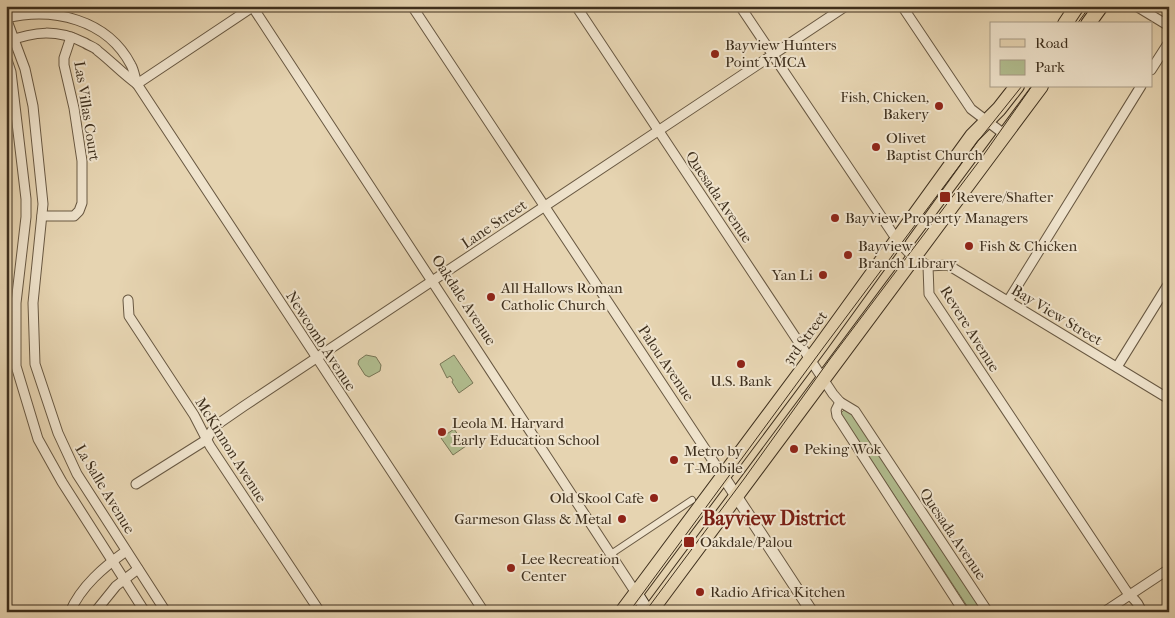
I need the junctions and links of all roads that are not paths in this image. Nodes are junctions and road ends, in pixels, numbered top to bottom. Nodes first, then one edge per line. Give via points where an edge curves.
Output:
1 (253, 6) edge
2 (412, 6) edge
3 (576, 6) edge
4 (740, 6) edge
5 (846, 6) edge
6 (902, 6) edge
7 (1101, 6) edge
8 (1136, 6) edge
9 (1074, 8) edge
10 (6, 18) edge
11 (1066, 22) edge
12 (1089, 22) edge
13 (1169, 26) edge
14 (71, 37) junction
15 (11, 40) edge
16 (1169, 42) edge
17 (773, 55) junction
18 (6, 58) edge
19 (1152, 68) edge
20 (137, 84) junction
21 (1015, 88) edge
22 (1039, 88) edge
23 (1140, 88) edge
24 (986, 121) junction
25 (658, 131) junction
26 (1004, 134) junction
27 (544, 207) junction
28 (42, 216) junction
29 (897, 240) junction
30 (913, 257) junction
31 (928, 266) junction
32 (432, 281) junction
33 (1169, 283) edge
34 (128, 300) dead end
35 (1008, 301) junction
36 (316, 358) junction
37 (809, 358) junction
38 (1117, 367) junction
39 (822, 378) junction
40 (1169, 399) edge
41 (840, 402) junction
42 (206, 440) junction
43 (723, 476) junction
44 (136, 484) dead end
45 (736, 496) junction
46 (692, 500) dead end
47 (126, 551) junction
48 (611, 554) junction
49 (112, 562) junction
50 (138, 569) junction
51 (1169, 569) edge
52 (124, 579) junction
53 (636, 593) junction
54 (1129, 595) junction
55 (70, 612) edge
56 (95, 612) edge
57 (145, 612) edge
58 (166, 612) edge
59 (320, 612) edge
60 (484, 612) edge
61 (622, 612) edge
62 (649, 612) edge
63 (812, 612) edge
64 (964, 612) edge
65 (988, 612) edge
66 (1104, 612) edge
67 (1141, 612) edge

1 - 20 street
1 - 32 street, Oakdale Avenue
2 - 27 street, Palou Avenue
3 - 25 street, Quesada Avenue
4 - 17 street
5 - 17 street, Lane Street
6 - 24 street via 971,109
7 - 12 main road
8 - 13 street
9 - 11 main road
9 - 12 street
10 - 15 street, La Salle Avenue
10 - 20 street, Newcomb Avenue via 33,13 52,14 74,18 98,28 117,44 132,66
14 - 15 street, Newcomb Avenue via 37,33
14 - 20 street, Newcomb Avenue via 97,49 119,72
14 - 28 street, Las Villas Court via 64,58 82,161 82,203 74,216
15 - 28 street, La Salle Avenue via 25,70 33,106
16 - 19 street
17 - 25 street, Lane Street
17 - 29 street
18 - 49 street via 11,72 26,199 16,303 16,366 38,439
20 - 36 street, Newcomb Avenue
21 - 24 main road, 3rd Street
22 - 26 main road
23 - 35 street
24 - 26 street
24 - 29 main road, 3rd Street
25 - 27 street, Lane Street
25 - 37 street, Quesada Avenue
26 - 30 main road
27 - 32 street, Lane Street
27 - 43 street, Palou Avenue
28 - 47 street, La Salle Avenue via 33,303 35,364 58,433 76,474
29 - 30 street
29 - 37 main road, 3rd Street
30 - 31 street
30 - 39 main road
31 - 35 street, Bay View Street via 948,265
31 - 54 street, Revere Avenue via 929,294
32 - 36 street, Lane Street
32 - 48 street, Oakdale Avenue
33 - 38 street
34 - 42 street, McKinnon Avenue via 129,316 194,415
35 - 38 street, Bay View Street
36 - 42 street, Lane Street via 216,426
36 - 60 street, Newcomb Avenue
37 - 39 street, Quesada Avenue
37 - 43 main road, 3rd Street
38 - 40 street, Bay View Street
39 - 41 street, Quesada Avenue
39 - 45 main road
41 - 64 street via 837,416
41 - 65 street, Quesada Avenue via 856,411
42 - 44 street, Lane Street
42 - 59 street, McKinnon Avenue
43 - 45 street, Palou Avenue
43 - 53 main road, 3rd Street
45 - 62 main road
45 - 63 street, Palou Avenue
46 - 48 street
47 - 49 street
47 - 50 street, La Salle Avenue
48 - 53 street, Oakdale Avenue
49 - 52 street
49 - 55 street via 83,589
50 - 52 street
50 - 58 street, La Salle Avenue
51 - 54 street
52 - 56 street
52 - 57 street
53 - 61 main road, 3rd Street
53 - 62 main road, Oakdale Avenue
54 - 66 street
54 - 67 street, Revere Avenue via 1142,609

